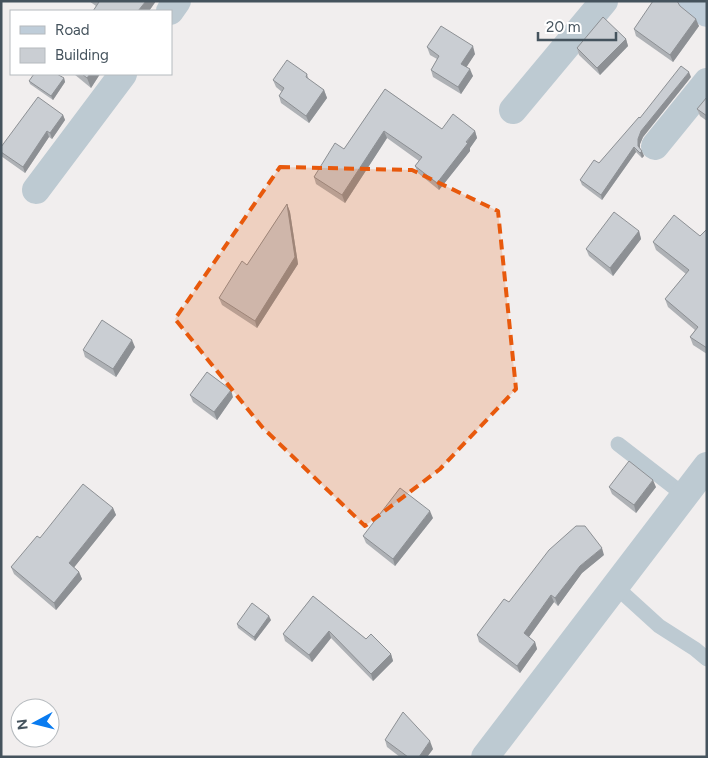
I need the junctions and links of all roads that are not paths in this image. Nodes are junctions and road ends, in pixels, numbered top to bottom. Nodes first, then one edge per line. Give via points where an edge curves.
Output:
1 (604, 1) edge
2 (692, 1) edge
3 (707, 12) edge
4 (122, 75) edge
5 (707, 82) edge
6 (513, 110) dead end
7 (655, 146) dead end
8 (36, 190) dead end
9 (618, 444) dead end
10 (707, 466) edge
11 (684, 495) junction
12 (615, 586) junction
13 (707, 659) edge
14 (485, 757) edge

1 - 6 street
2 - 3 street
4 - 8 street
5 - 7 street
9 - 11 lane
10 - 11 street
11 - 12 street
12 - 13 lane via 659,626
12 - 14 street

